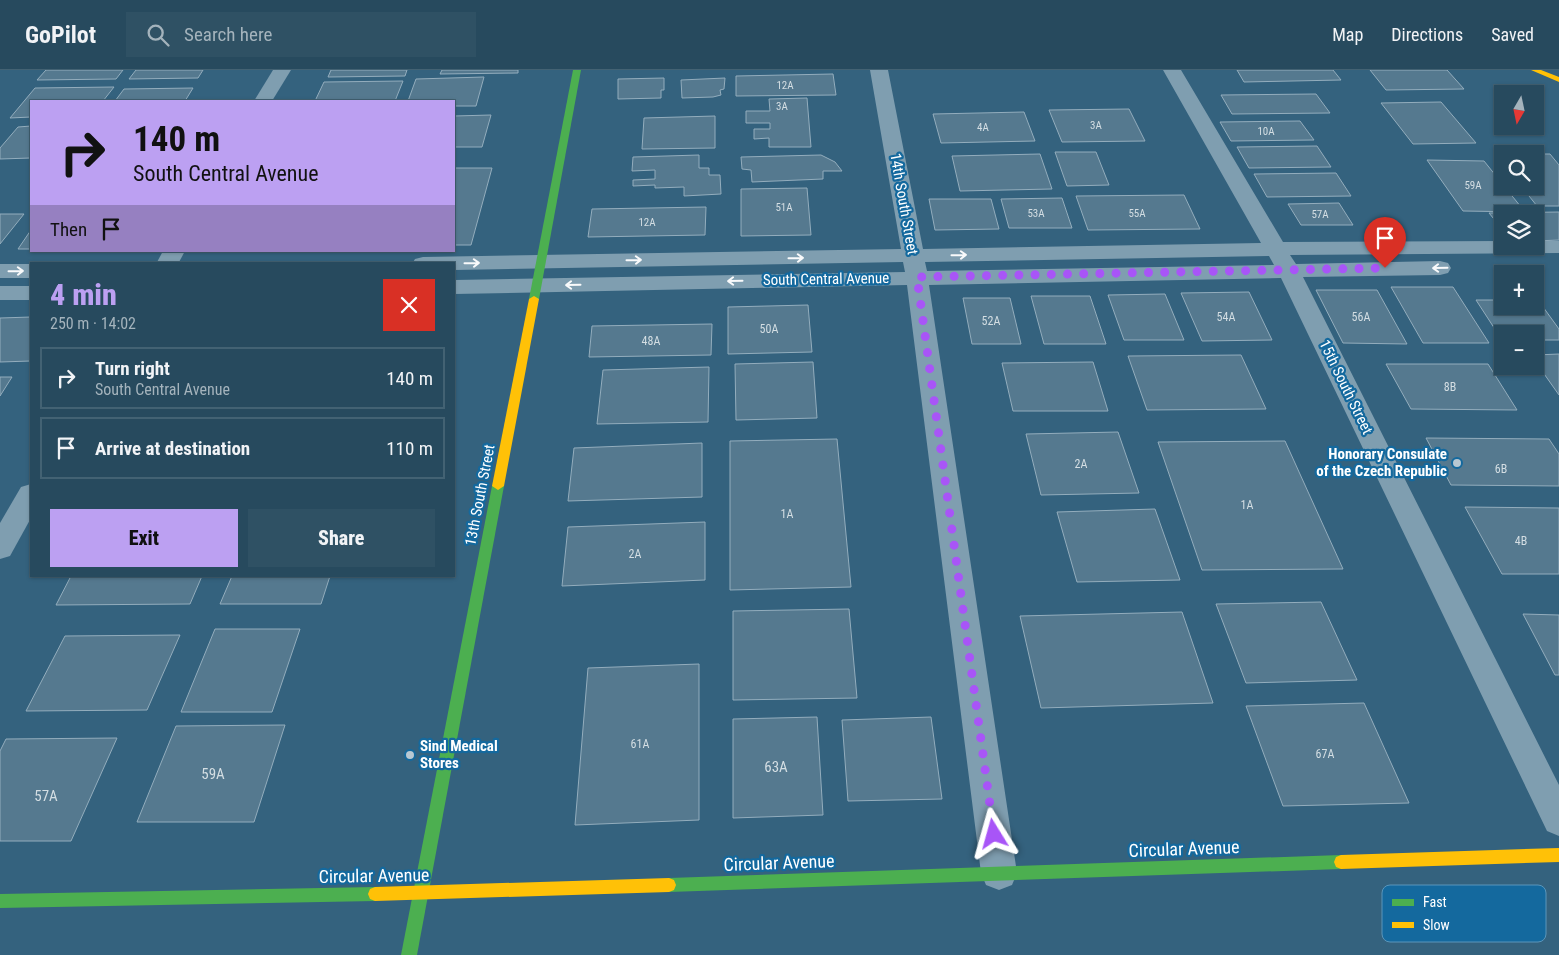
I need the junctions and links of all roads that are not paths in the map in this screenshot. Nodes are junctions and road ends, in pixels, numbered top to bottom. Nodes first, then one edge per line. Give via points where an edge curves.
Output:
1 (282, 70) edge
2 (578, 70) edge
3 (880, 70) edge
4 (1172, 70) edge
5 (1535, 70) edge
6 (1559, 80) edge
7 (265, 100) edge
8 (1559, 247) edge
9 (1282, 260) junction
10 (541, 262) junction
11 (455, 263) edge
12 (915, 266) junction
13 (1559, 266) edge
14 (30, 270) edge
15 (0, 271) edge
16 (535, 286) junction
17 (455, 287) edge
18 (0, 293) edge
19 (30, 293) edge
20 (30, 496) edge
21 (0, 548) edge
22 (1559, 820) edge
23 (1559, 855) edge
24 (1000, 873) junction
25 (420, 893) junction
26 (0, 901) edge
27 (409, 955) edge

1 - 7 street
2 - 10 street, 13th South Street
3 - 12 street, 14th South Street
4 - 9 street, 15th South Street
5 - 6 street
8 - 9 street
9 - 12 street, South Central Avenue
13 -> 9 street, South Central Avenue
9 - 22 street, 15th South Street
11 -> 10 street
10 -> 12 street
10 - 16 street, 13th South Street
12 -> 16 street, South Central Avenue
12 - 24 street, 14th South Street
15 -> 14 street
16 - 17 street, South Central Avenue
16 - 25 street, 13th South Street
18 - 19 street
20 - 21 street
23 - 24 street, Circular Avenue
24 - 25 street, Circular Avenue
25 - 26 street, Circular Avenue
25 - 27 street, 13th South Street

